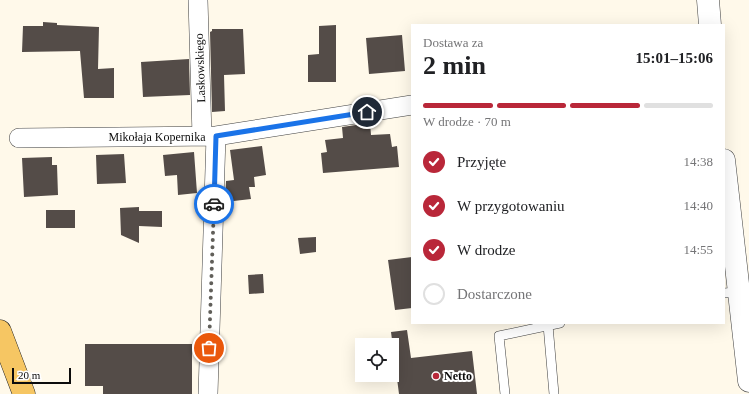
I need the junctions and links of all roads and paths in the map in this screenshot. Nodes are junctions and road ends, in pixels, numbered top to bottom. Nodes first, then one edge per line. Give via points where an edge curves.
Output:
1 (198, 0) edge
2 (708, 0) edge
3 (710, 24) edge
4 (411, 105) edge
5 (209, 136) junction
6 (19, 138) dead end
7 (725, 179) edge
8 (731, 293) edge
9 (554, 324) edge
10 (548, 325) junction
11 (0, 331) edge
12 (749, 381) edge
13 (24, 394) edge
14 (208, 394) edge
15 (505, 394) edge
16 (554, 394) edge

1 - 5 street, Laskowskiego
2 - 3 street
4 - 5 street, Mikołaja Kopernika
5 - 6 street, Mikołaja Kopernika
5 - 14 street, Laskowskiego
7 - 8 street
8 - 12 street
9 - 10 lane
10 - 15 lane via 499,336
10 - 16 lane
11 - 13 main road

